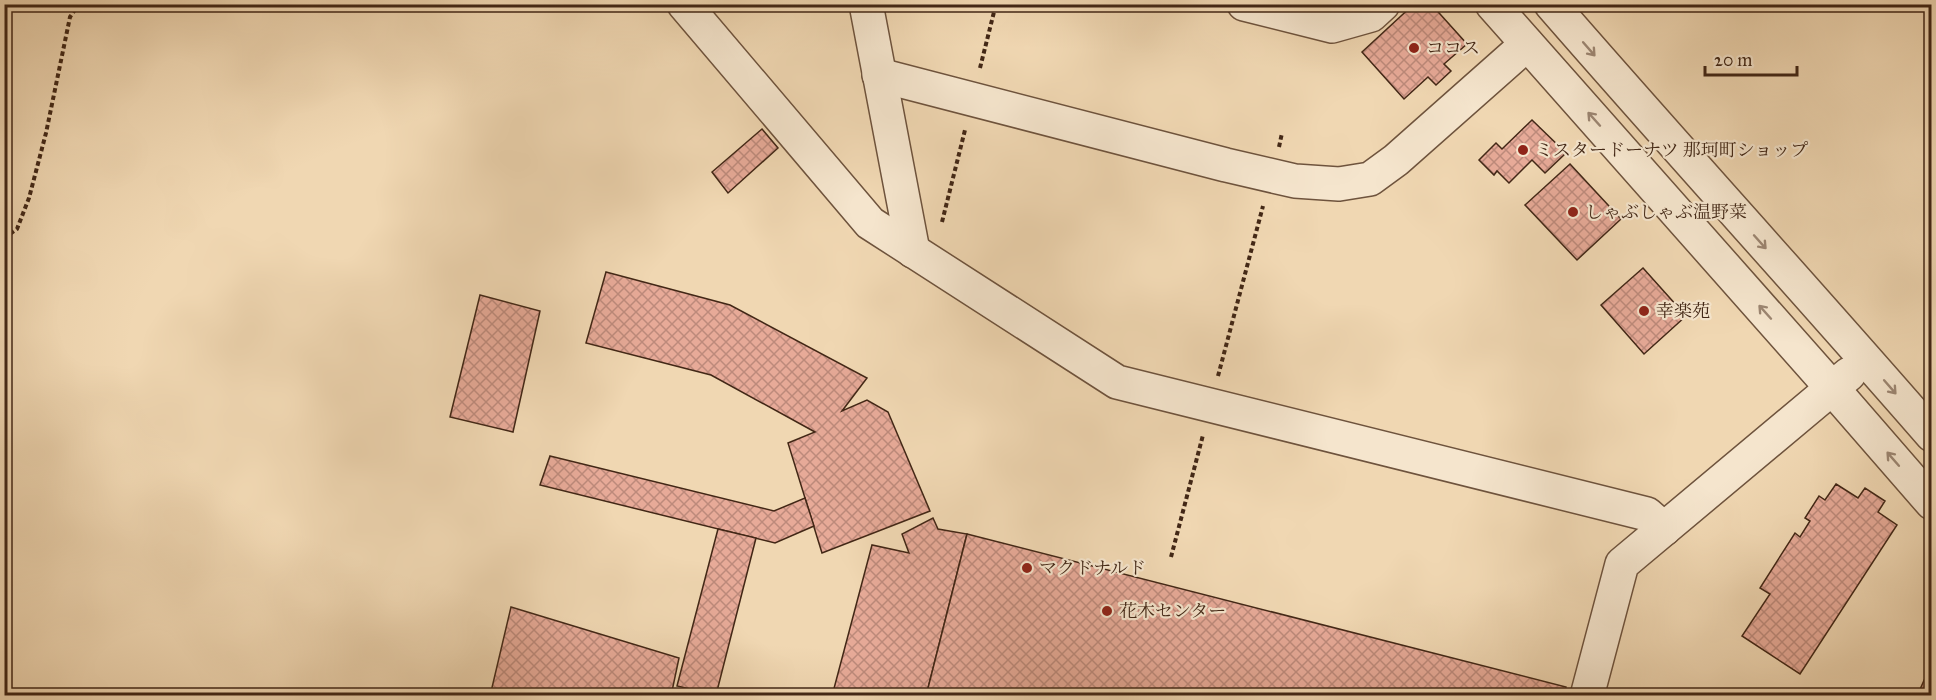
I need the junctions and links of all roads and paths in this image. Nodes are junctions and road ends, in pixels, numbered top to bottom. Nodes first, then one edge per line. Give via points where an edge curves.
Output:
1 (79, 4) edge
2 (684, 4) edge
3 (866, 4) edge
4 (996, 4) edge
5 (1244, 4) edge
6 (1383, 4) edge
7 (1492, 4) edge
8 (1551, 4) edge
9 (1527, 44) junction
10 (879, 75) junction
11 (973, 99) junction
12 (1282, 133) dead end
13 (1271, 175) junction
14 (4, 238) edge
15 (913, 251) junction
16 (944, 270) junction
17 (1867, 360) junction
18 (1832, 388) junction
19 (1211, 405) junction
20 (1932, 435) edge
21 (1932, 503) edge
22 (1664, 529) junction
23 (1171, 556) dead end
24 (1587, 696) edge

1 - 14 path via 70,17 29,198 17,229
2 - 15 street via 870,223
3 - 10 street
4 - 11 path
5 - 6 street via 1332,26 1371,15
7 - 9 street
8 -> 17 street
9 - 13 street via 1370,179 1340,184
18 -> 9 street
10 - 11 street
10 - 15 street
11 - 13 street
11 - 16 path via 938,238
12 - 13 path
13 - 19 path
15 - 16 street
16 - 19 street via 1117,382
17 - 18 street
17 -> 20 street
21 -> 18 street
18 - 22 street
19 - 22 street via 1647,514
19 - 23 path
22 - 24 street via 1622,564

